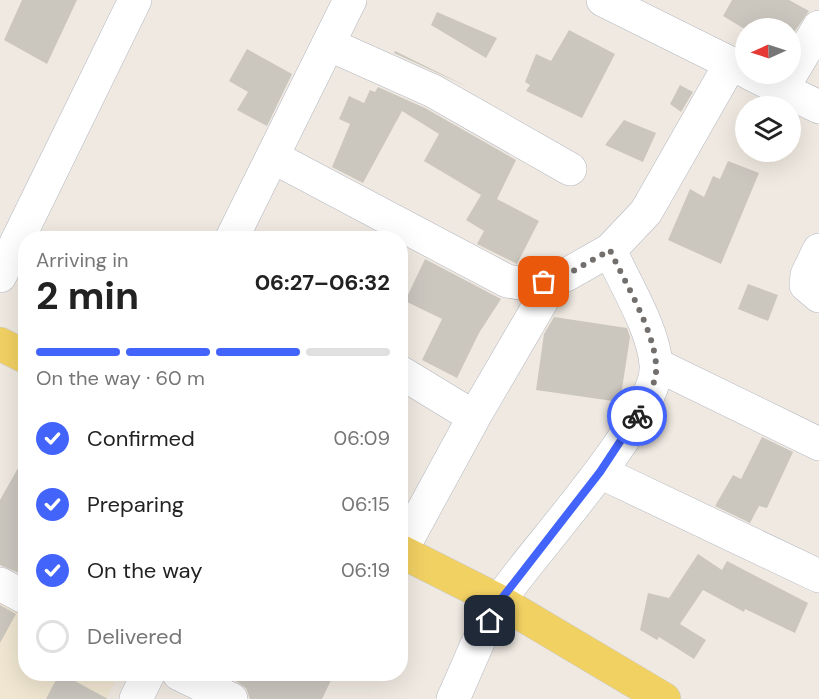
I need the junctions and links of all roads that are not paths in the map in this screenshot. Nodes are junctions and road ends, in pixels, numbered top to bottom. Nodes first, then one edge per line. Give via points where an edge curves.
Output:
1 (135, 0) edge
2 (350, 0) edge
3 (603, 0) edge
4 (660, 12) edge
5 (819, 27) edge
6 (328, 44) junction
7 (735, 64) edge
8 (735, 79) edge
9 (773, 84) edge
10 (783, 89) junction
11 (819, 107) edge
12 (273, 157) junction
13 (570, 169) dead end
14 (22, 231) edge
15 (236, 231) edge
16 (401, 231) edge
17 (408, 235) edge
18 (18, 239) edge
19 (610, 250) junction
20 (819, 250) edge
21 (0, 276) edge
22 (555, 278) junction
23 (819, 296) edge
24 (0, 344) edge
25 (18, 353) edge
26 (657, 366) junction
27 (408, 377) edge
28 (474, 417) junction
29 (819, 444) edge
30 (600, 472) junction
31 (408, 538) edge
32 (408, 555) edge
33 (819, 576) edge
34 (0, 584) edge
35 (18, 594) edge
36 (499, 602) junction
37 (145, 681) edge
38 (194, 681) edge
39 (655, 697) edge
40 (136, 699) edge
41 (231, 699) edge
42 (453, 699) edge

1 - 14 street
2 - 6 street
3 - 4 street
4 - 7 street
5 - 10 street
6 - 12 street
6 - 13 street via 432,91
8 - 19 street via 646,212
9 - 10 street
10 - 11 street
12 - 15 street
12 - 16 street
17 - 22 street via 507,281 532,285
18 - 21 street
19 - 22 street
19 - 26 street via 650,335
20 - 23 street via 806,285
22 - 28 street
24 - 25 main road
26 - 29 street
26 - 30 street via 648,400
27 - 28 street
28 - 31 street
30 - 33 street
30 - 36 street
32 - 36 main road
34 - 35 street
36 - 39 main road
36 - 42 street
37 - 40 street
38 - 41 street

